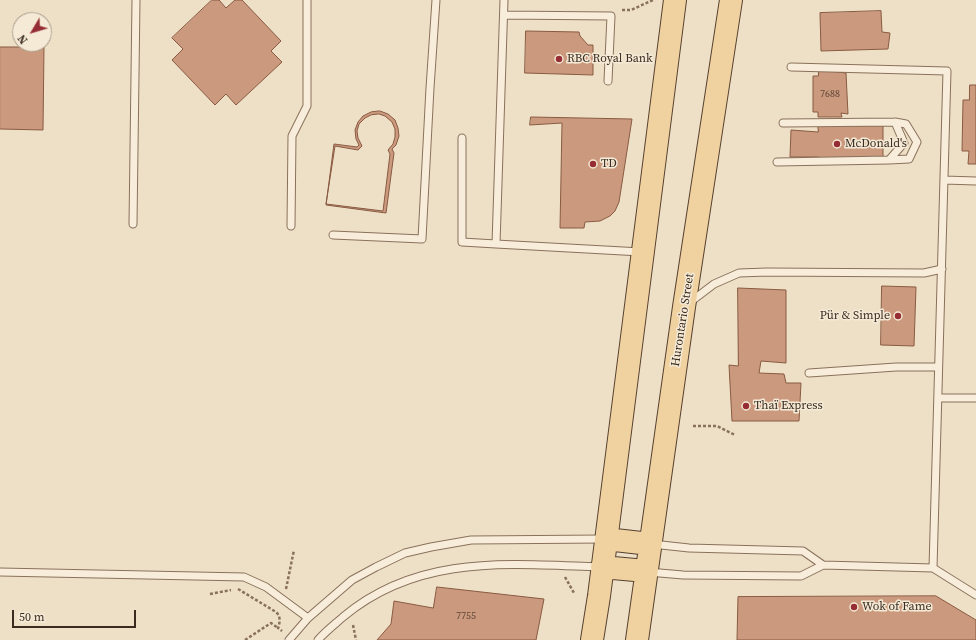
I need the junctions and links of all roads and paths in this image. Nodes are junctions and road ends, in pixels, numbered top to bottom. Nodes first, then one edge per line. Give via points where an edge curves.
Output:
1 (136, 0) edge
2 (307, 0) edge
3 (436, 0) edge
4 (504, 0) edge
5 (653, 0) edge
6 (675, 0) edge
7 (731, 0) edge
8 (622, 10) dead end
9 (504, 15) junction
10 (791, 67) dead end
11 (608, 81) dead end
12 (895, 122) junction
13 (783, 123) dead end
14 (462, 138) dead end
15 (889, 160) junction
16 (777, 162) dead end
17 (944, 180) junction
18 (976, 181) edge
19 (133, 224) dead end
20 (291, 226) dead end
21 (333, 235) dead end
22 (496, 244) junction
23 (642, 252) junction
24 (942, 269) junction
25 (684, 307) junction
26 (938, 368) junction
27 (809, 373) dead end
28 (938, 398) junction
29 (976, 398) edge
30 (693, 426) dead end
31 (735, 435) dead end
32 (606, 539) junction
33 (650, 544) junction
34 (294, 550) dead end
35 (823, 565) junction
36 (602, 567) junction
37 (933, 568) junction
38 (646, 571) junction
39 (0, 572) edge
40 (565, 576) dead end
41 (574, 593) dead end
42 (210, 594) dead end
43 (976, 595) edge
44 (283, 600) junction
45 (280, 617) junction
46 (308, 618) junction
47 (358, 620) dead end
48 (353, 624) junction
49 (278, 628) junction
50 (348, 629) dead end
51 (290, 638) edge
52 (245, 640) edge
53 (318, 640) edge
54 (355, 640) edge
55 (592, 640) edge
56 (636, 640) edge

1 - 19 lane
2 - 20 lane via 308,106 292,136
3 - 21 lane via 422,239
4 - 9 lane
5 - 8 path via 631,10
6 - 23 main road
7 - 25 main road, Hurontario Street
9 - 11 lane via 611,16
9 - 22 lane
10 - 17 lane via 947,71
12 - 13 lane
12 - 15 lane via 904,143
12 - 15 lane via 906,124 916,142 909,159
14 - 22 lane via 462,242
15 - 16 lane
17 - 18 lane
17 - 24 lane
22 - 23 lane
23 - 32 main road
24 - 25 lane via 924,273 740,273 714,284
24 - 26 lane
25 - 33 main road, Hurontario Street
26 - 27 lane via 896,367
26 - 28 lane
28 - 29 lane
28 - 37 lane
30 - 31 path via 717,426
32 - 33 main road
32 - 36 main road
32 - 46 lane via 471,540 405,553 352,580
33 - 35 lane via 689,548 803,551
33 - 38 main road, Hurontario Street
34 - 44 path
35 - 37 lane
35 - 38 lane via 800,576 683,575
36 - 38 main road
36 - 53 lane via 514,564 467,566 421,575 382,590 352,610
36 - 55 main road
37 - 43 lane
38 - 56 main road, Hurontario Street
39 - 44 lane via 244,577
40 - 41 path
42 - 45 path via 237,588
44 - 45 path
44 - 46 lane
45 - 49 path
46 - 51 lane
47 - 48 path
48 - 50 path
48 - 54 path
49 - 51 path
49 - 52 path via 271,623

